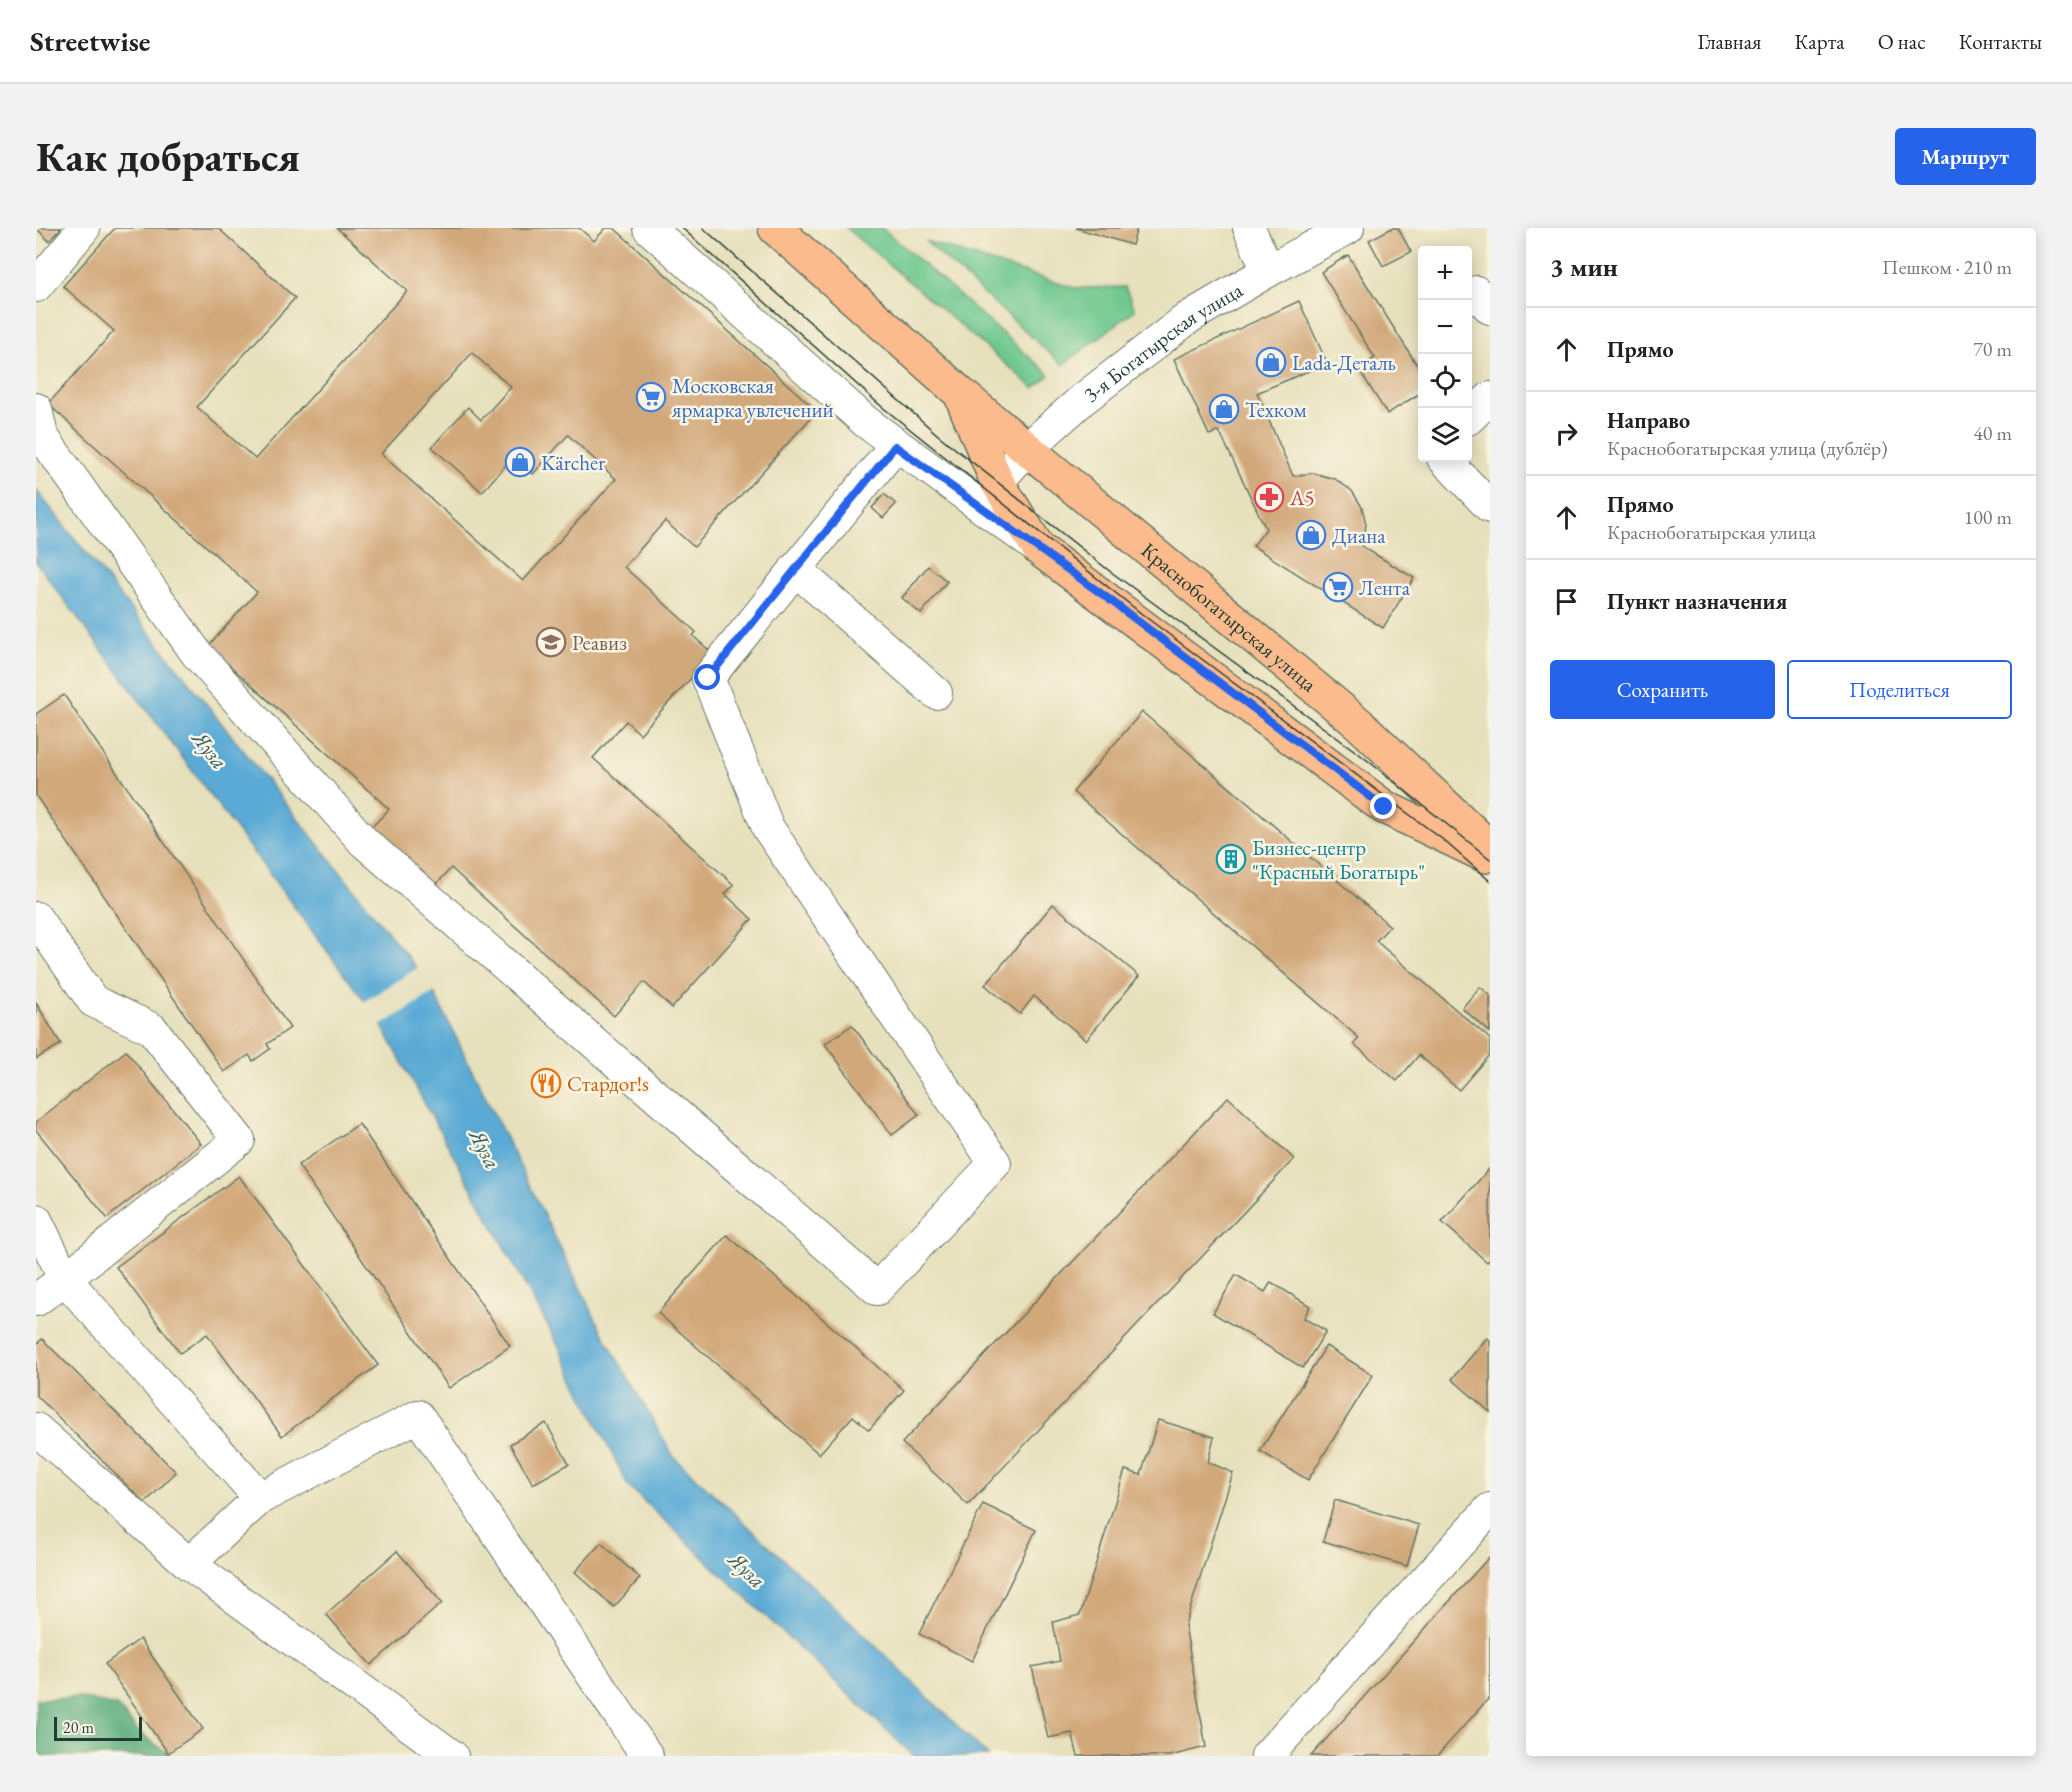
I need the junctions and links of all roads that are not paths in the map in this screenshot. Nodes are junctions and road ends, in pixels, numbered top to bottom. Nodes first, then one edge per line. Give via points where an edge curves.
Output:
1 (84, 228) edge
2 (649, 228) edge
3 (776, 228) edge
4 (1250, 228) edge
5 (1348, 228) edge
6 (1268, 271) junction
7 (36, 286) edge
8 (1472, 295) edge
9 (1490, 308) edge
10 (961, 394) junction
11 (1490, 398) edge
12 (36, 409) edge
13 (1472, 414) edge
14 (895, 446) junction
15 (1027, 449) junction
16 (1447, 462) edge
17 (997, 482) junction
18 (1490, 507) edge
19 (1039, 549) junction
20 (795, 569) junction
21 (936, 693) dead end
22 (1490, 848) edge
23 (1490, 857) edge
24 (36, 918) edge
25 (36, 1220) edge
26 (65, 1280) junction
27 (36, 1300) edge
28 (36, 1429) edge
29 (260, 1498) junction
30 (1490, 1509) edge
31 (189, 1564) junction
32 (452, 1756) edge
33 (646, 1756) edge
34 (1268, 1756) edge

1 - 7 street
2 - 14 street
3 - 10 main road, Краснобогатырская улица
4 - 6 street
5 - 6 street, 3-я Богатырская улица
6 - 15 street, 3-я Богатырская улица via 1188,318 1083,399
8 - 9 street via 1476,292
10 - 15 main road, Краснобогатырская улица
10 - 17 main road, Краснобогатырская улица
11 - 13 street
12 - 20 street via 42,436 197,654 364,842 877,1289 995,1163 768,828 708,678
14 - 19 street
14 - 20 street
15 - 17 street, 3-я Богатырская улица
15 - 22 main road, Краснобогатырская улица via 1359,724
16 - 18 street
17 - 19 main road, Краснобогатырская улица
19 - 23 main road, Краснобогатырская улица via 1384,807
20 - 21 street
24 - 26 street via 93,1001 152,1029 239,1140
25 - 26 street
26 - 27 street
26 - 29 street
28 - 31 street
29 - 31 street
29 - 33 street via 418,1416
30 - 34 street
31 - 32 street

